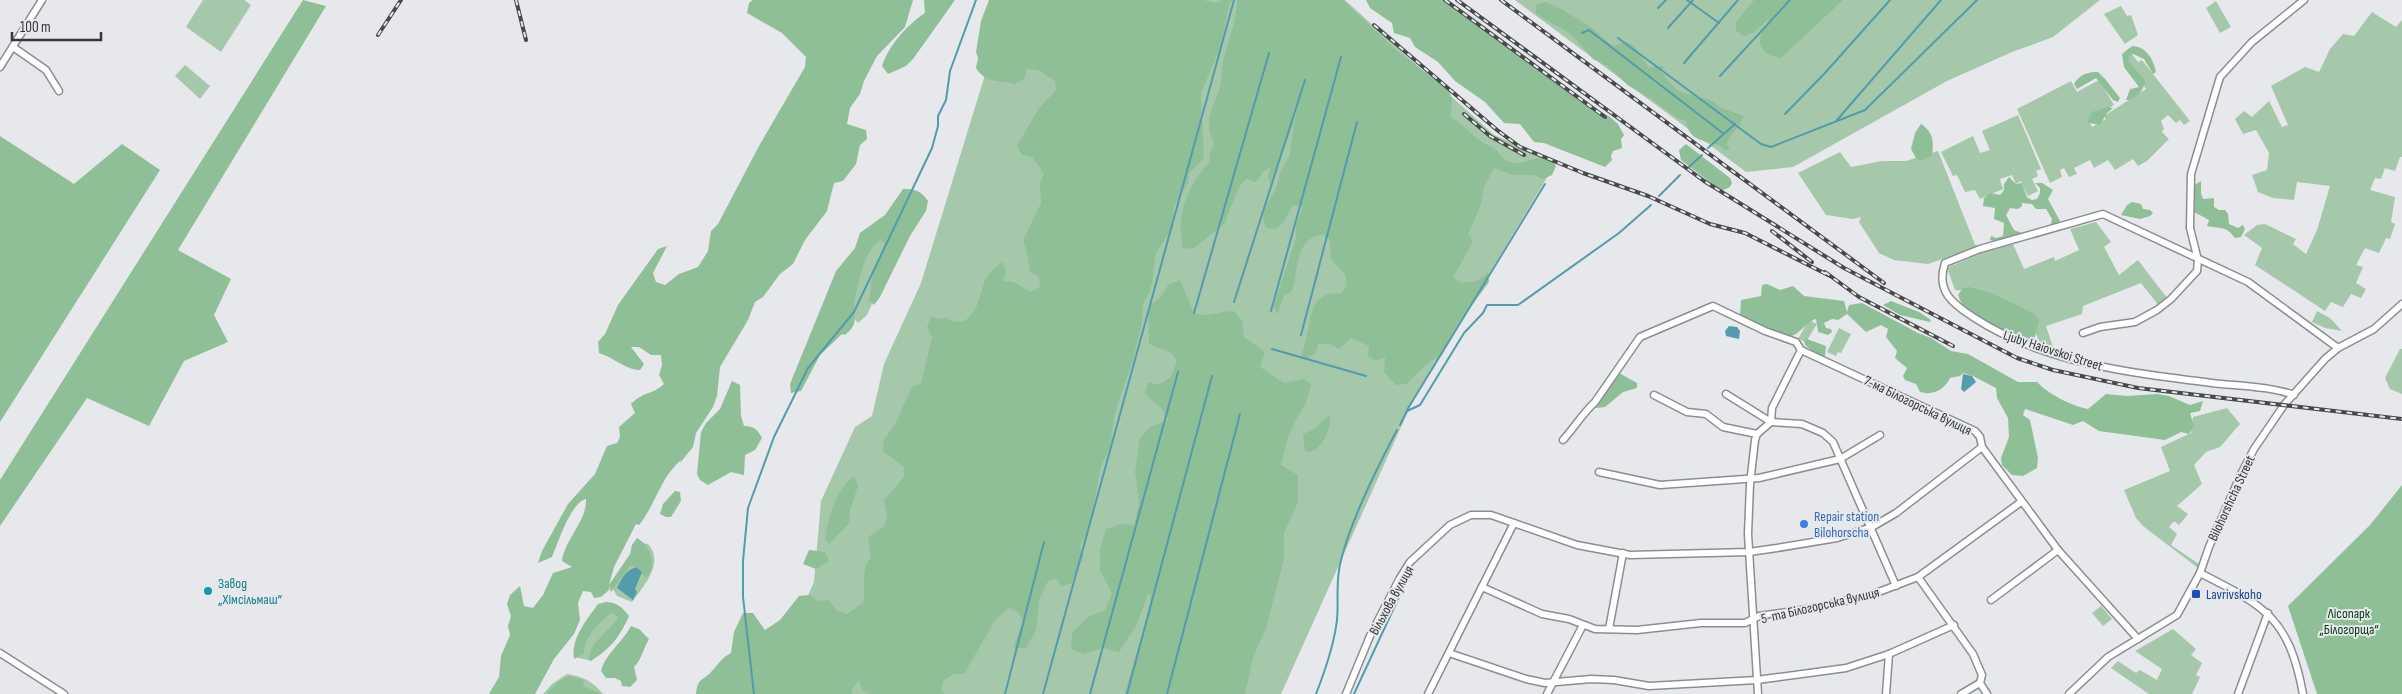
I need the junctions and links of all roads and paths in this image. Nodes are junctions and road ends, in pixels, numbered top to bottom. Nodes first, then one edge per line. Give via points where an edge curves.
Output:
1 (42, 0) edge
2 (2304, 0) edge
3 (13, 47) junction
4 (0, 67) edge
5 (58, 91) dead end
6 (2198, 260) junction
7 (2402, 304) edge
8 (2083, 333) dead end
9 (2338, 348) junction
10 (1801, 350) junction
11 (1726, 394) dead end
12 (1654, 395) dead end
13 (2294, 395) junction
14 (1771, 422) junction
15 (1758, 434) junction
16 (1880, 435) dead end
17 (1563, 440) dead end
18 (1982, 446) junction
19 (1840, 459) junction
20 (1599, 472) dead end
21 (1751, 479) junction
22 (2021, 502) junction
23 (1514, 523) junction
24 (1872, 527) junction
25 (2058, 550) junction
26 (1748, 552) junction
27 (1623, 554) junction
28 (2200, 573) junction
29 (1918, 577) junction
30 (1896, 586) junction
31 (1482, 587) junction
32 (1991, 600) dead end
33 (2268, 613) junction
34 (1755, 619) junction
35 (1954, 624) junction
36 (1583, 625) junction
37 (1609, 629) junction
38 (2138, 639) junction
39 (0, 653) edge
40 (1449, 653) junction
41 (1889, 654) junction
42 (1757, 680) junction
43 (1552, 683) junction
44 (1980, 684) junction
45 (64, 694) edge
46 (1346, 694) edge
47 (1428, 694) edge
48 (1547, 694) edge
49 (1758, 694) edge
50 (1886, 694) edge
51 (1961, 694) edge
52 (1987, 694) edge
53 (2069, 694) edge
54 (2238, 694) edge
55 (2303, 694) edge

1 - 3 street
2 - 6 street via 2252,42 2220,77 2191,174 2190,228
3 - 4 street
3 - 5 street via 46,70
6 - 8 street, Ljuby Haiovskoi Street via 2197,271 2157,310 2135,322 2100,326
6 - 9 street, Ljuby Haiovskoi Street via 2248,282
6 - 13 street, Ljuby Haiovskoi Street via 2103,214 1980,249 1945,263 1940,276 1942,286 1953,303 1990,328 2017,341 2132,373
7 - 9 street, Bilohorshcha Street via 2374,329
9 - 13 street, Bilohorshcha Street
10 - 14 street via 1772,408
10 - 17 street, 7-ма Білогорська вулиця via 1796,342 1713,306 1640,338 1595,402
10 - 18 street, 7-ма Білогорська вулиця via 1975,431
11 - 14 street
12 - 15 street via 1687,412 1706,414 1724,427
13 - 28 street, Bilohorshcha Street via 2269,426 2245,466
14 - 15 street
14 - 19 street via 1802,424 1822,433 1833,442
15 - 21 street
16 - 19 street
18 - 22 street, 7-ма Білогорська вулиця
18 - 24 street, Вільхова вулиця via 1896,513
19 - 21 street
19 - 24 street
20 - 21 street via 1660,485
21 - 26 street
22 - 25 street, 7-ма Білогорська вулиця
22 - 29 street, 5-та Білогорська вулиця
23 - 27 street, Вільхова вулиця via 1576,544
23 - 31 street
23 - 46 street, Вільхова вулиця via 1491,515 1471,515 1450,525 1410,562 1370,636
24 - 26 street, Вільхова вулиця via 1837,538
24 - 30 street
25 - 32 street
25 - 38 street, 7-ма Білогорська вулиця
26 - 27 street, Вільхова вулиця
26 - 34 street
27 - 37 street
28 - 33 street
28 - 38 street, Bilohorshcha Street via 2177,615
29 - 30 street, 5-та Білогорська вулиця
29 - 35 street
30 - 34 street, 5-та Білогорська вулиця via 1868,596
31 - 36 street, 5-та Білогорська вулиця via 1542,614
31 - 40 street
33 - 54 street
33 - 55 street via 2283,632 2292,652
34 - 37 street, 5-та Білогорська вулиця via 1745,624 1701,623 1638,630
34 - 42 street
35 - 41 street
35 - 44 street via 1973,654 1982,675
36 - 37 street, 5-та Білогорська вулиця
36 - 43 street
38 - 53 street, Bilohorshcha Street via 2108,656
39 - 45 street
40 - 43 street via 1526,679
40 - 47 street
41 - 42 street via 1846,668
41 - 50 street
42 - 43 street via 1649,686 1614,680
42 - 49 street
43 - 48 street
44 - 51 street
44 - 52 street

